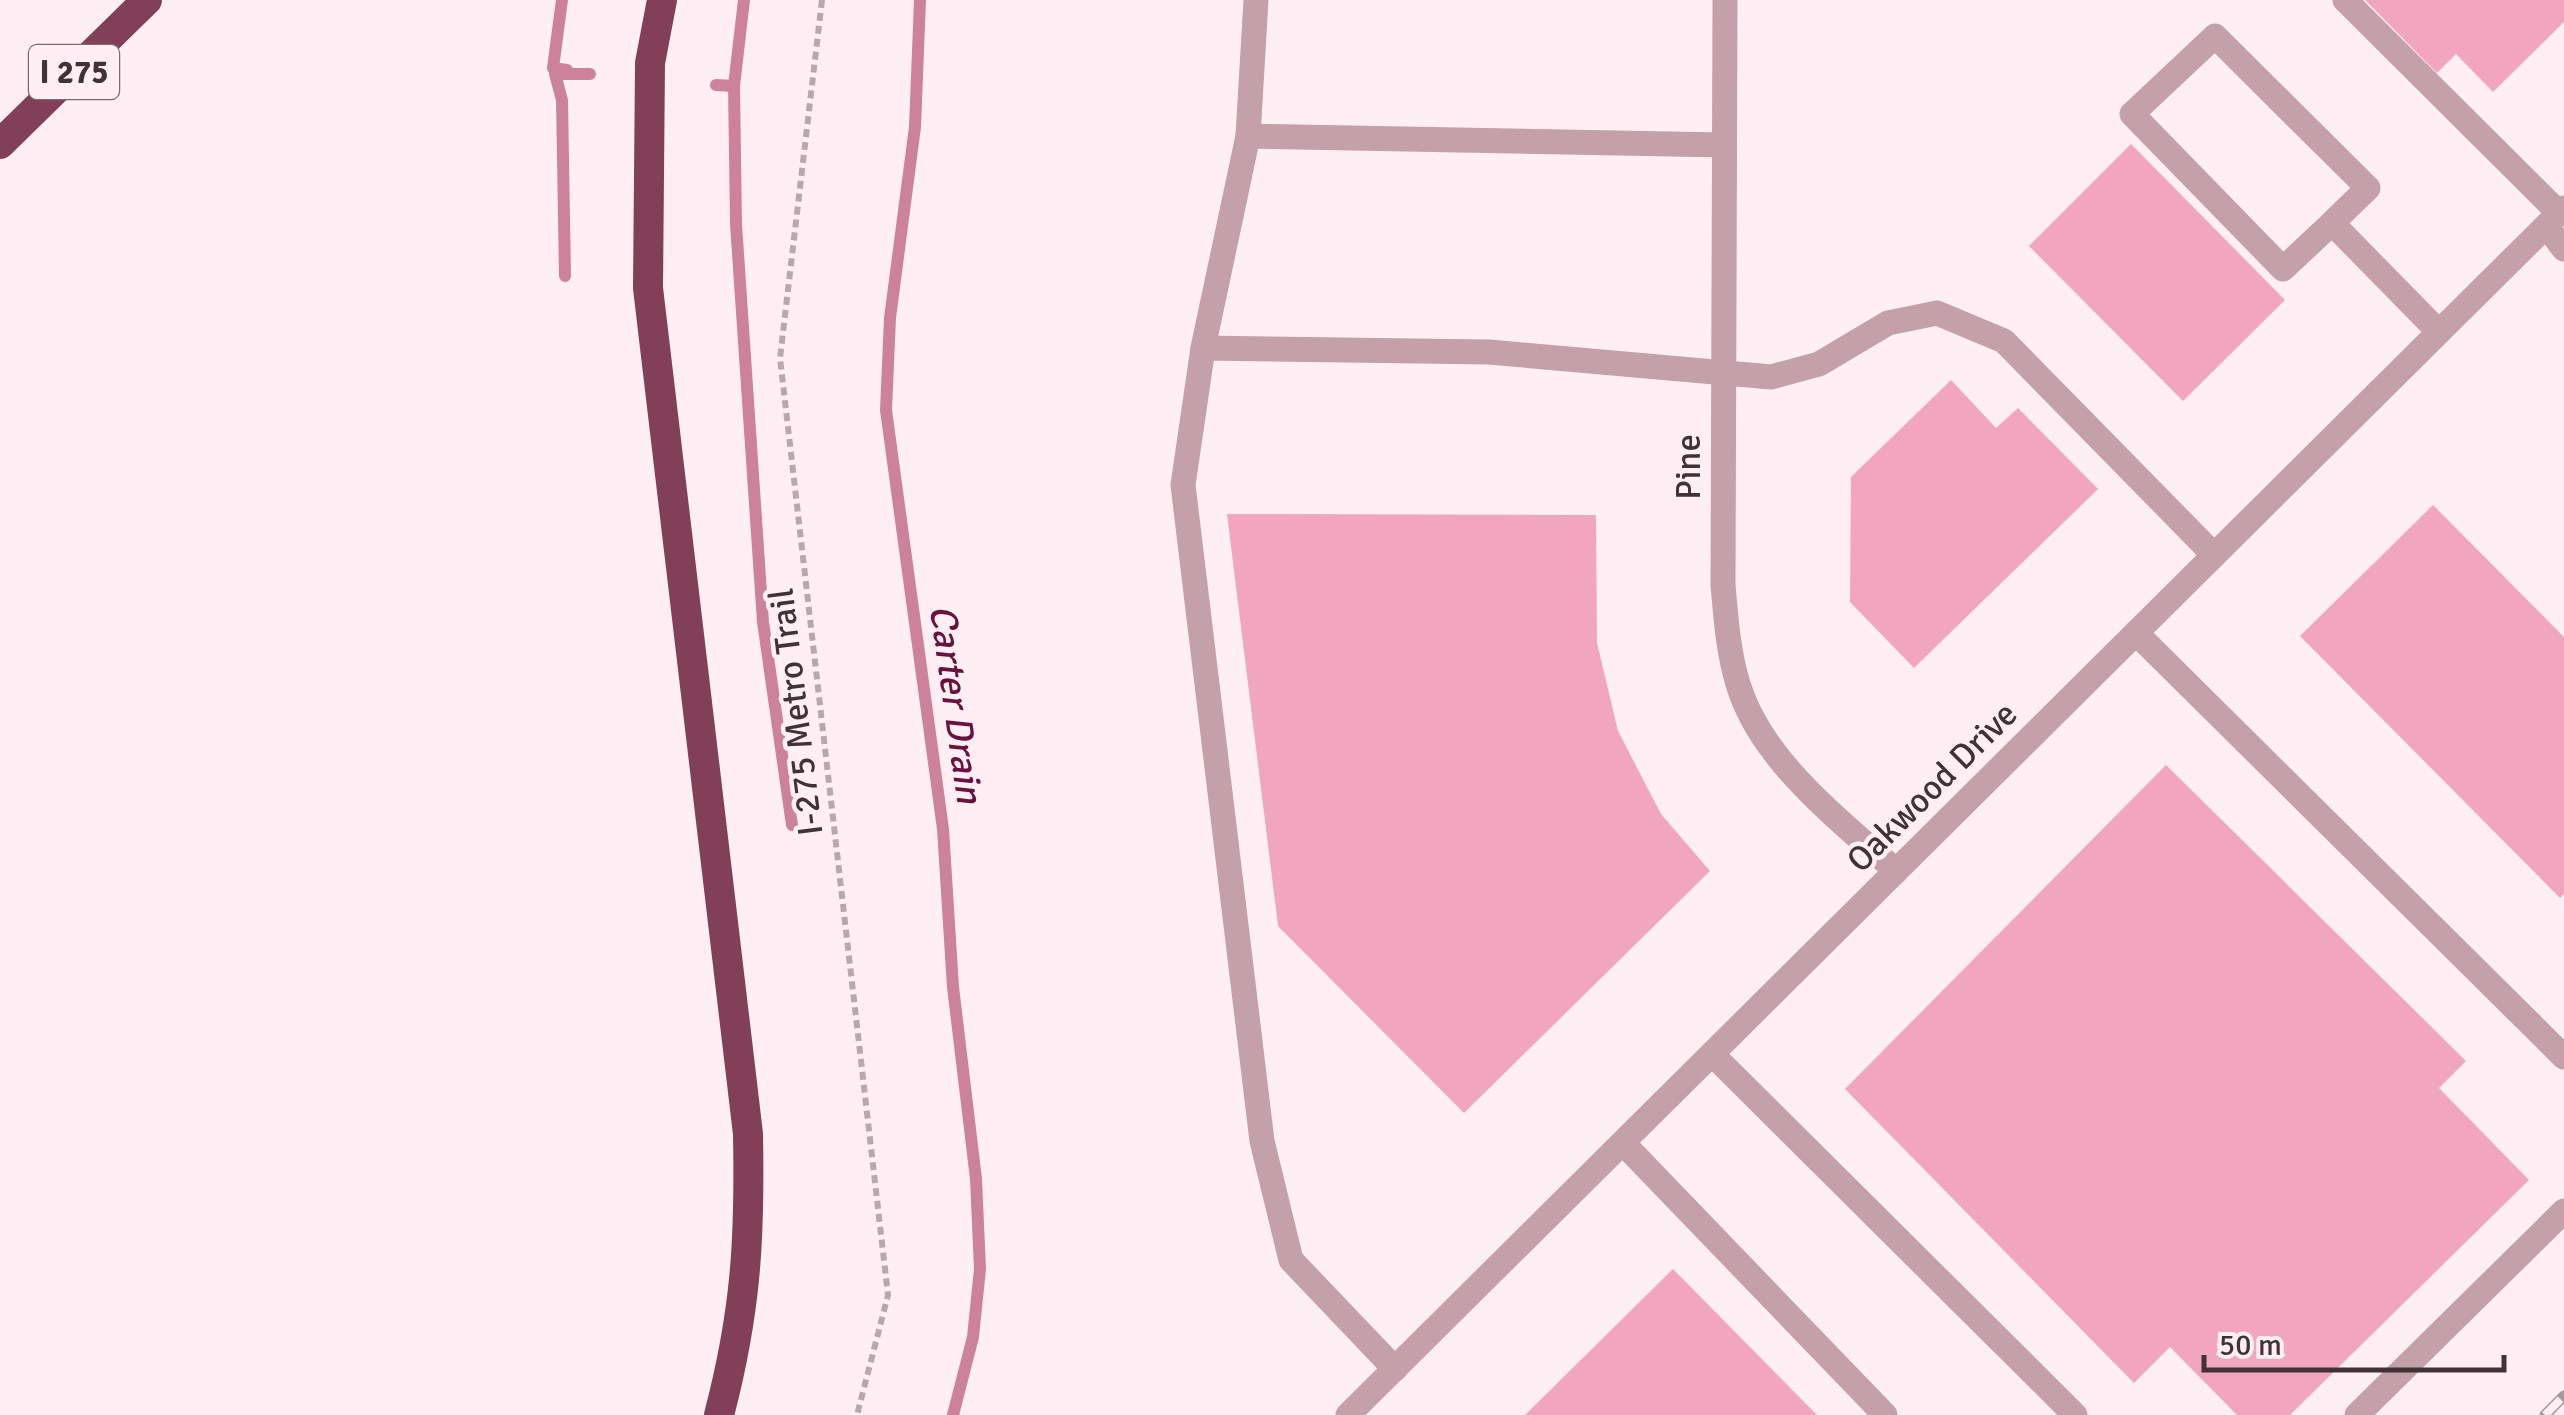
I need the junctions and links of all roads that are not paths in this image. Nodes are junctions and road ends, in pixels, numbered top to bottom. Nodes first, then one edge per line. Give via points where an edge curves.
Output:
1 (147, 0) edge
2 (662, 0) edge
3 (1256, 0) edge
4 (1725, 0) edge
5 (2345, 0) edge
6 (1248, 136) junction
7 (0, 144) edge
8 (1724, 145) junction
9 (2556, 215) edge
10 (2332, 223) junction
11 (2564, 248) edge
12 (2438, 332) junction
13 (1203, 348) junction
14 (1724, 369) junction
15 (2214, 555) junction
16 (2136, 633) junction
17 (1896, 872) junction
18 (1712, 1054) junction
19 (2564, 1058) edge
20 (1622, 1143) junction
21 (2564, 1211) edge
22 (1395, 1368) junction
23 (1361, 1411) edge
24 (719, 1415) edge
25 (1885, 1415) edge
26 (2074, 1415) edge
27 (2357, 1415) edge

1 - 7 highway, I 275
2 - 24 highway via 650,63 648,288 748,1134 750,1250 738,1344
3 - 6 street
4 - 8 street, Pine
5 - 9 street
6 - 8 street
6 - 13 street
8 - 14 street, Pine
9 - 11 street
9 - 12 street, Oakwood Drive
10 - 10 street via 2282,269 2132,114 2215,36 2368,188
10 - 12 street
12 - 15 street, Oakwood Drive
13 - 14 street via 1489,352
13 - 22 street via 1183,485 1262,1141 1291,1260
14 - 15 street via 1771,377 1818,364 1888,323 1938,313 2004,341
14 - 17 street, Pine via 1723,584 1738,687 1767,743
15 - 16 street, Oakwood Drive
16 - 17 street, Oakwood Drive
16 - 19 street
17 - 18 street, Oakwood Drive
18 - 20 street, Oakwood Drive
18 - 26 street
20 - 22 street, Oakwood Drive
20 - 25 street
21 - 27 street
22 - 23 street, Oakwood Drive

